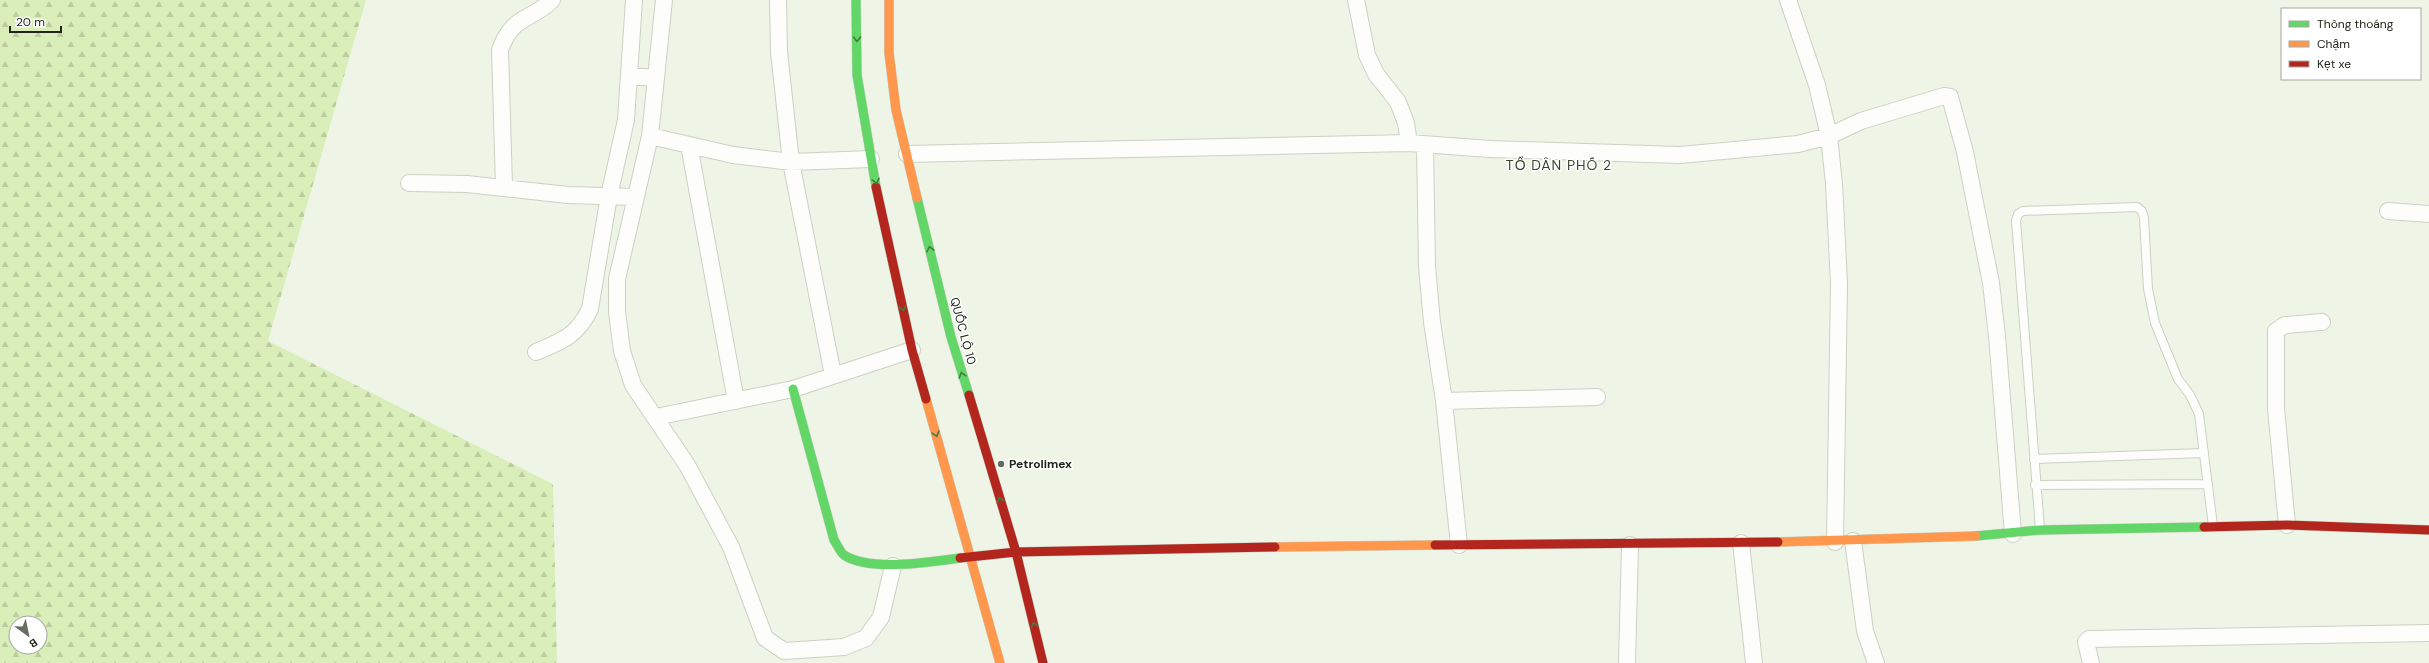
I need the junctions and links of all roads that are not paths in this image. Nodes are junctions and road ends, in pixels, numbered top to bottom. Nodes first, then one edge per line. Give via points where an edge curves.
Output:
1 (552, 0) edge
2 (634, 0) edge
3 (664, 0) edge
4 (778, 0) edge
5 (856, 0) edge
6 (889, 0) edge
7 (1356, 0) edge
8 (1788, 0) edge
9 (642, 77) junction
10 (650, 136) junction
11 (1830, 136) junction
12 (1409, 143) junction
13 (689, 145) junction
14 (1425, 146) junction
15 (907, 154) junction
16 (871, 159) junction
17 (791, 162) junction
18 (409, 183) dead end
19 (504, 186) junction
20 (622, 196) junction
21 (2388, 211) dead end
22 (2429, 214) edge
23 (2322, 322) dead end
24 (912, 350) junction
25 (536, 352) dead end
26 (833, 375) junction
27 (792, 389) junction
28 (1597, 397) dead end
29 (736, 401) junction
30 (1444, 401) junction
31 (656, 417) junction
32 (2204, 453) junction
33 (2034, 459) junction
34 (2208, 484) junction
35 (2035, 485) junction
36 (2287, 525) junction
37 (2213, 528) junction
38 (2040, 530) junction
39 (2429, 530) edge
40 (2013, 534) junction
41 (1853, 541) junction
42 (1835, 542) junction
43 (1741, 543) junction
44 (1459, 545) junction
45 (1630, 545) junction
46 (1016, 552) junction
47 (972, 557) junction
48 (893, 566) junction
49 (2429, 633) edge
50 (1000, 663) edge
51 (1044, 663) edge
52 (1627, 663) edge
53 (1754, 663) edge
54 (1876, 663) edge
55 (2090, 663) edge

1 - 19 street via 513,25 500,50
2 - 9 street
3 - 9 street
4 - 17 street via 780,52
5 -> 16 main road via 857,75
6 - 15 main road, QUỐC LỘ 10 via 889,53 896,110
7 - 12 street via 1367,54 1376,74 1398,102 1406,123
8 - 11 street via 1817,85
9 - 10 street
9 - 20 street via 626,120
10 - 13 street
10 - 20 street
11 - 14 street via 1798,144 1680,155
11 - 40 street via 1861,121 1944,96 1950,97 1965,152 1991,283 1998,336
11 - 42 street via 1839,283
12 - 14 street
12 - 15 street
13 - 17 street via 733,155
13 - 29 street
14 - 30 street via 1428,273 1437,363
46 -> 15 main road, QUỐC LỘ 10 via 951,337
16 - 17 street
16 -> 24 main road
17 - 26 street
18 - 19 street
19 - 20 street via 568,195
20 - 25 street via 590,309 582,326 567,338
20 - 31 street via 617,312 622,351 633,385
21 - 22 street
23 - 36 street via 2285,325 2276,331 2276,408
24 - 26 street
24 -> 47 main road
26 - 27 street
27 - 29 street
27 - 48 main road via 834,540 844,555
28 - 30 street
29 - 31 street
30 - 44 street
31 - 48 street via 687,465 731,546 765,638 784,651 844,647 866,638 881,616
32 - 33 lane
32 - 33 lane via 2199,414 2190,395 2178,379 2155,323 2148,289 2142,211 2137,207 2022,211 2016,221
32 - 34 lane
33 - 35 lane
34 - 35 lane
34 - 37 lane
35 - 38 lane
36 - 37 main road
36 - 39 main road
37 - 38 main road
38 - 40 main road
40 - 41 main road
41 - 42 main road
41 - 54 street via 1865,631
42 - 43 main road
43 - 45 main road
43 - 53 street
44 - 45 main road
44 - 46 main road
45 - 52 street
46 - 47 main road
51 -> 46 main road, QUỐC LỘ 10
47 - 48 main road
47 - 50 main road
49 - 55 street via 2089,639 2086,642

